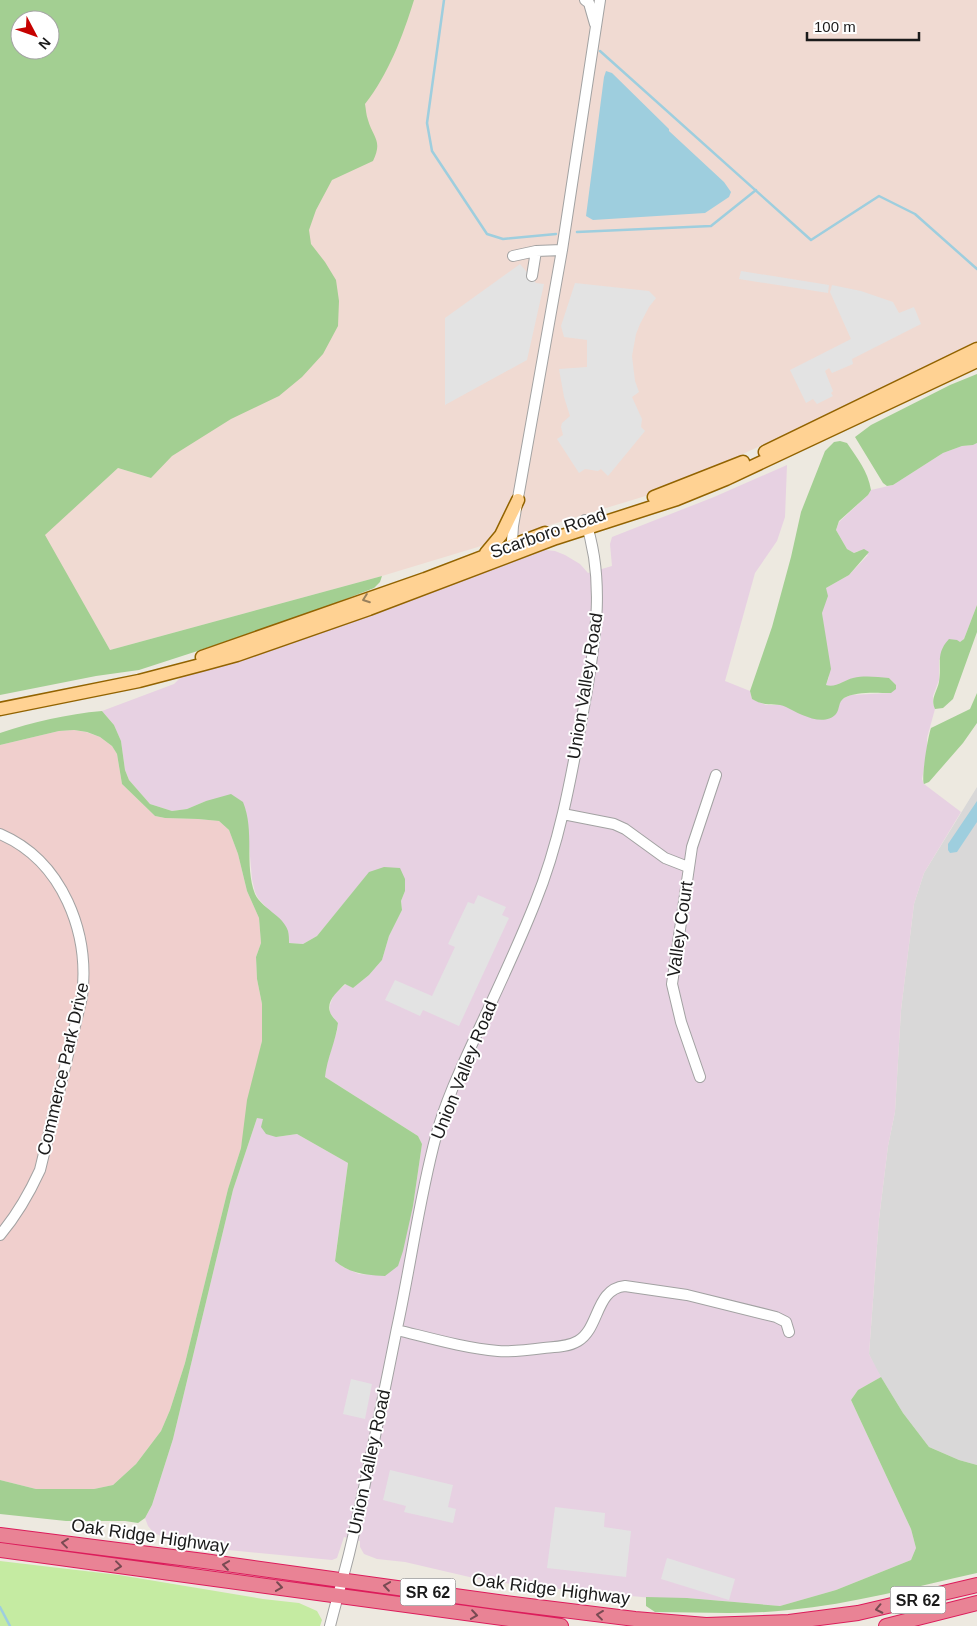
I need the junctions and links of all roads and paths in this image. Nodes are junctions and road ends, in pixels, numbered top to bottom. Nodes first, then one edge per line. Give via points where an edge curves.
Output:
1 (585, 0) edge
2 (600, 0) edge
3 (595, 25) junction
4 (562, 250) junction
5 (536, 252) junction
6 (513, 256) dead end
7 (532, 276) dead end
8 (977, 349) edge
9 (977, 355) edge
10 (977, 361) edge
11 (860, 415) junction
12 (518, 500) junction
13 (587, 524) junction
14 (513, 549) junction
15 (482, 556) junction
16 (106, 686) junction
17 (0, 709) edge
18 (716, 775) dead end
19 (563, 814) junction
20 (0, 834) edge
21 (688, 867) junction
22 (700, 1077) dead end
23 (0, 1235) edge
24 (397, 1330) junction
25 (789, 1332) dead end
26 (0, 1535) edge
27 (0, 1550) edge
28 (342, 1580) junction
29 (977, 1584) edge
30 (337, 1595) junction
31 (977, 1603) edge
32 (330, 1626) edge
33 (560, 1626) edge
34 (886, 1626) edge

1 - 3 street
2 - 3 street
3 - 4 street
4 - 5 street
4 - 12 street
5 - 6 street
5 - 7 street
8 - 13 main road, Scarboro Road via 731,467
9 - 11 street
10 - 11 main road, Scarboro Road
11 - 13 main road, Scarboro Road via 726,479 677,498
12 - 14 street
12 - 15 main road via 501,536
13 - 14 main road, Scarboro Road
13 - 19 street, Union Valley Road via 592,541 598,614
14 - 15 main road, Scarboro Road
14 - 16 main road, Scarboro Road via 369,609 237,655
15 -> 16 main road, Scarboro Road via 292,626
16 - 17 main road, Scarboro Road
18 - 21 street, Valley Court
19 - 21 street via 614,824 665,858
19 - 24 street, Union Valley Road via 550,864 534,906 467,1055 439,1127
20 - 23 street, Commerce Park Drive via 34,857 65,896 81,937 84,980 40,1170 14,1218
21 - 22 street, Valley Court via 672,984
24 - 25 street via 499,1351 565,1346 578,1341 588,1331 609,1292 625,1286 687,1295 776,1317 786,1322
24 - 28 street, Union Valley Road
28 -> 26 highway, Oak Ridge Highway / SR 62
27 -> 30 highway, Oak Ridge Highway / SR 62
29 -> 28 highway, Oak Ridge Highway / SR 62 via 858,1613 789,1622 706,1625 635,1619
28 - 30 street, Union Valley Road
30 - 32 street, Union Valley Road
30 -> 33 highway, Oak Ridge Highway / SR 62
31 - 34 highway, SR 62

